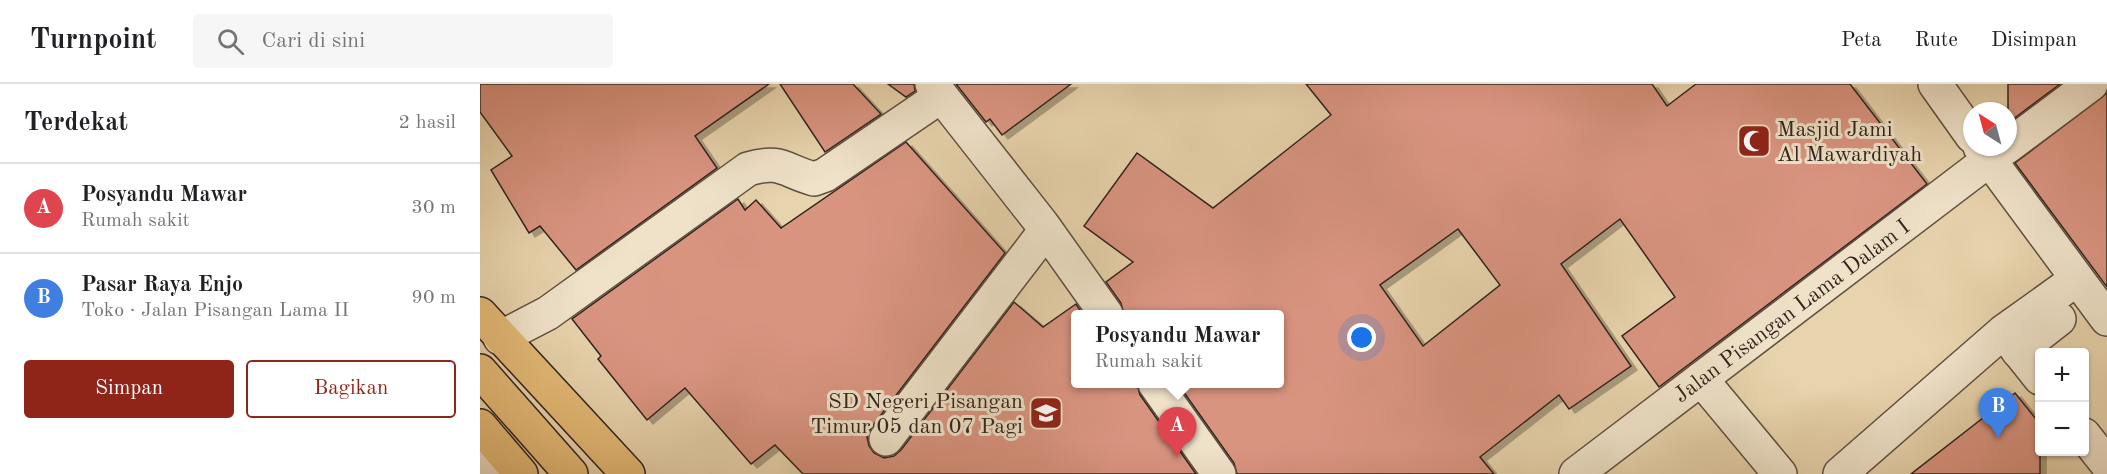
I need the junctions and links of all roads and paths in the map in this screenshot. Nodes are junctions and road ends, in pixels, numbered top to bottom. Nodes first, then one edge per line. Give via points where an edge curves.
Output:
1 (1935, 84) edge
2 (2091, 84) edge
3 (937, 90) edge
4 (1963, 116) edge
5 (2017, 131) edge
6 (1980, 156) edge
7 (1997, 156) edge
8 (1046, 230) junction
9 (2092, 298) edge
10 (1102, 310) edge
11 (490, 326) edge
12 (2011, 342) junction
13 (480, 371) edge
14 (2035, 372) edge
15 (1701, 379) junction
16 (1158, 388) edge
17 (480, 426) edge
18 (886, 438) dead end
19 (2089, 440) edge
20 (480, 458) edge
21 (2107, 464) edge
22 (494, 474) edge
23 (521, 474) edge
24 (571, 474) edge
25 (628, 474) edge
26 (1219, 474) edge
27 (1576, 474) edge
28 (1780, 474) edge
29 (1840, 474) edge

1 - 4 street
2 - 5 street, Jalan Pisangan Lama Dalam I
3 - 8 street
3 - 11 street via 825,175 814,178 767,164 748,169 548,313
6 - 15 street, Jalan Pisangan Lama Dalam I
7 - 9 street
8 - 10 street
8 - 18 street
9 - 12 street
11 - 25 main road
12 - 14 street
12 - 29 street
13 - 24 main road
15 - 27 street, Jalan Pisangan Lama Dalam I
15 - 28 street
16 - 26 street
17 - 23 main road
19 - 21 street
20 - 22 street

